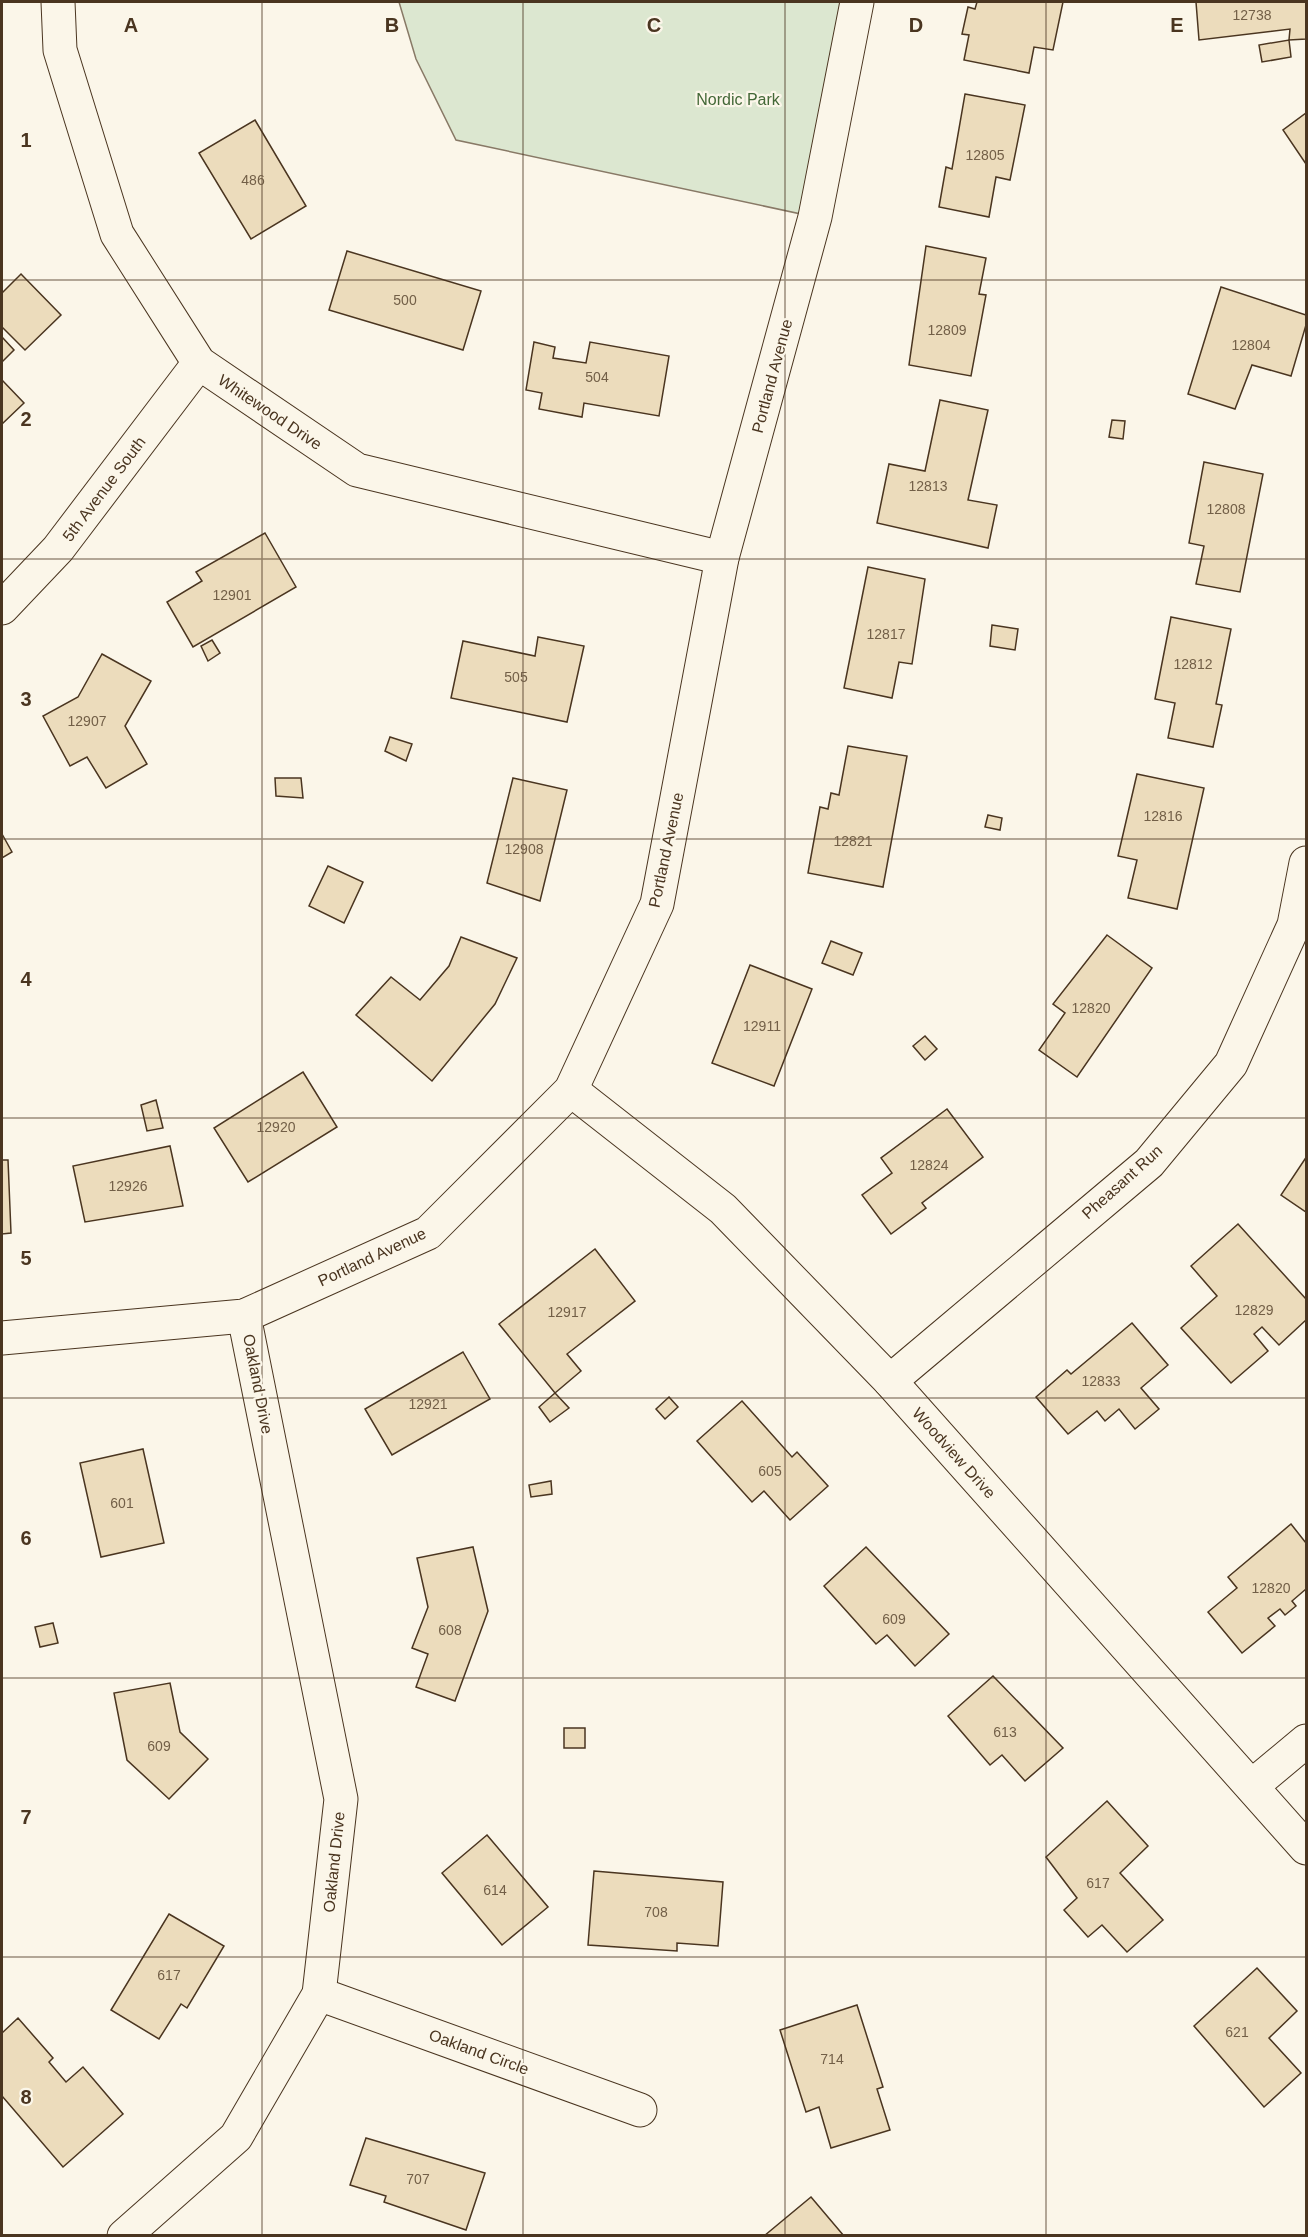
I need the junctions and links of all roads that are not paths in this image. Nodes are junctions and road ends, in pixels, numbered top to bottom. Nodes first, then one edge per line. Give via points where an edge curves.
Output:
1 (58, 2) edge
2 (856, 2) edge
3 (199, 363) junction
4 (722, 558) junction
5 (2, 608) edge
6 (1306, 863) edge
7 (571, 1090) junction
8 (244, 1316) junction
9 (2, 1338) edge
10 (890, 1381) junction
11 (1306, 1741) edge
12 (1252, 1786) junction
13 (1306, 1848) edge
14 (319, 1994) junction
15 (640, 2110) dead end
16 (124, 2235) edge

1 - 3 street, Whitewood Drive via 60,50 117,234
2 - 4 street, Portland Avenue via 815,216
3 - 4 street, Whitewood Drive via 357,470
3 - 5 street, 5th Avenue South via 58,549
4 - 7 street, Portland Avenue via 657,904
6 - 10 street, Pheasant Run via 1294,925 1231,1064 1149,1163
7 - 8 street, Portland Avenue via 428,1233
7 - 10 street, Woodview Drive via 723,1209
8 - 9 street, Portland Avenue
8 - 14 street, Oakland Drive via 341,1799
10 - 12 street, Woodview Drive
11 - 12 street
12 - 13 street, Woodview Drive
14 - 15 street, Oakland Circle
14 - 16 street, Oakland Drive via 236,2137

